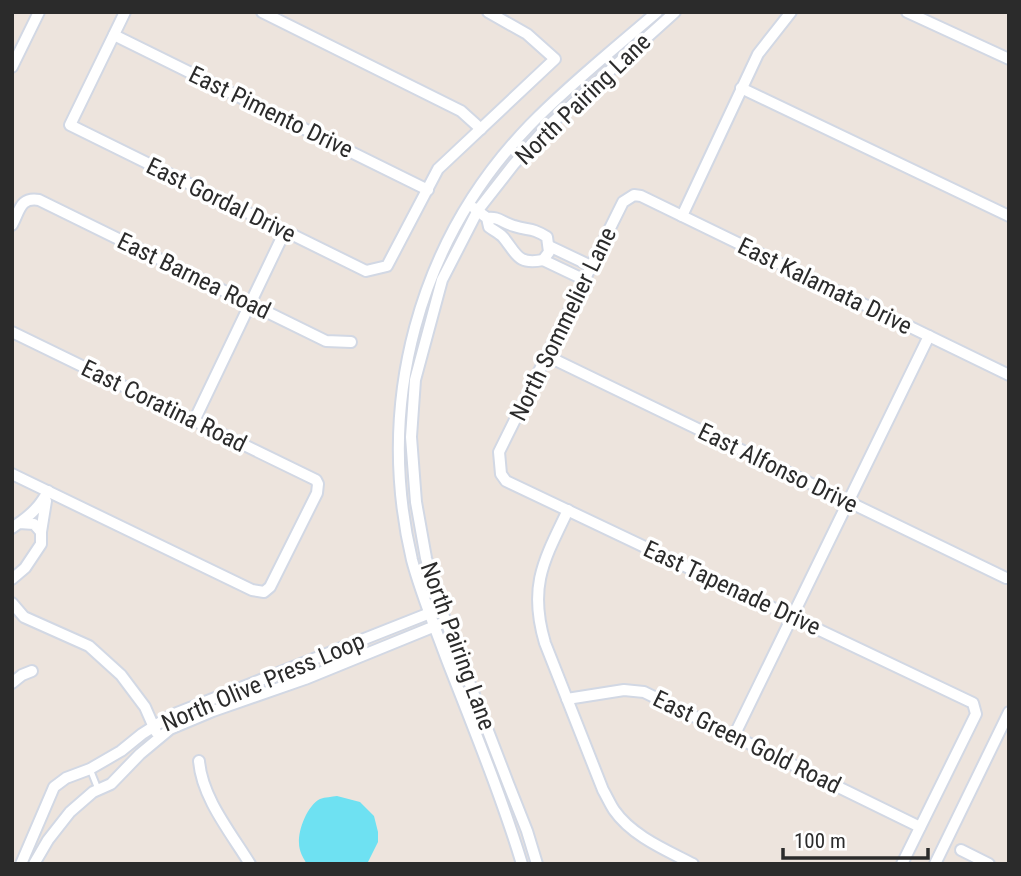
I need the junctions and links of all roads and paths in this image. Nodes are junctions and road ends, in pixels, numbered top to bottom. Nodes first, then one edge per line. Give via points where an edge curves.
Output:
1 (39, 12) edge
2 (125, 12) edge
3 (262, 12) edge
4 (488, 12) edge
5 (657, 12) edge
6 (675, 12) edge
7 (791, 12) edge
8 (907, 12) edge
9 (647, 28) junction
10 (114, 35) junction
11 (1009, 60) edge
12 (12, 67) edge
13 (741, 88) junction
14 (481, 129) junction
15 (428, 190) junction
16 (641, 196) joint
17 (478, 211) junction
18 (1007, 212) edge
19 (682, 216) junction
20 (12, 225) edge
21 (285, 231) junction
22 (549, 246) junction
23 (543, 260) junction
24 (591, 266) junction
25 (585, 280) junction
26 (250, 304) junction
27 (12, 332) edge
28 (929, 336) junction
29 (351, 342) dead end
30 (547, 356) junction
31 (1009, 375) edge
32 (194, 421) junction
33 (499, 465) joint
34 (12, 474) edge
35 (48, 491) junction
36 (847, 501) junction
37 (568, 510) junction
38 (15, 526) edge
39 (41, 532) junction
40 (1009, 578) edge
41 (12, 579) edge
42 (12, 603) edge
43 (441, 609) junction
44 (429, 614) junction
45 (791, 617) junction
46 (446, 622) junction
47 (434, 626) junction
48 (32, 671) dead end
49 (12, 683) edge
50 (567, 699) junction
51 (1009, 712) edge
52 (172, 715) junction
53 (154, 726) junction
54 (177, 727) junction
55 (734, 736) junction
56 (159, 738) junction
57 (199, 761) dead end
58 (90, 769) junction
59 (98, 790) junction
60 (920, 827) junction
61 (961, 850) dead end
62 (682, 861) edge
63 (21, 864) edge
64 (34, 864) edge
65 (250, 864) edge
66 (522, 864) edge
67 (537, 864) edge
68 (902, 864) edge
69 (935, 864) edge
70 (989, 864) edge

1 - 12 street
2 - 10 street
3 - 14 street via 461,111
4 - 14 street via 527,34 555,59
5 - 9 street, North Pairing Lane
6 - 9 street, North Pairing Lane
7 - 13 street via 758,54
8 - 11 street
9 - 17 street, North Pairing Lane via 531,124 494,169
10 - 15 street, East Pimento Drive
10 - 21 street, East Gordal Drive via 70,125
13 - 18 street
13 - 19 street
14 - 15 street via 438,169
15 - 21 street, East Gordal Drive via 387,265 373,270 366,271
16 - 19 street, East Kalamata Drive
16 - 24 street, North Sommelier Lane via 623,202
17 - 22 street via 514,227 536,230 547,237
17 - 23 street via 516,257
17 - 43 street, North Pairing Lane via 442,280 415,380 411,437 416,502
17 - 44 street, North Pairing Lane via 433,273 413,332 401,394 401,500
19 - 28 street, East Kalamata Drive
20 - 26 street, East Barnea Road via 23,201 39,200
21 - 26 street
22 - 23 street
22 - 24 street
23 - 25 street
24 - 25 street, North Sommelier Lane
25 - 30 street, North Sommelier Lane
26 - 29 street, East Barnea Road via 326,341
26 - 32 street
27 - 32 street, East Coratina Road
28 - 31 street, East Kalamata Drive
28 - 36 street
30 - 33 street, North Sommelier Lane via 499,452
30 - 36 street, East Alfonso Drive
32 - 35 street, East Coratina Road via 318,484 264,592
33 - 37 street, East Tapenade Drive via 506,481
34 - 35 street
35 - 38 street via 39,507
35 - 39 street
36 - 40 street, East Alfonso Drive
36 - 45 street
37 - 45 street, East Tapenade Drive
37 - 50 street via 545,559 538,608 545,643
38 - 39 street via 34,524
39 - 41 street via 41,544
42 - 53 street via 24,617 89,646 121,675
43 - 44 street, North Olive Press Loop
43 - 46 street, North Pairing Lane
44 - 47 street, North Pairing Lane
44 - 52 street, North Olive Press Loop
45 - 55 street
45 - 60 street, East Tapenade Drive via 973,703 976,713
46 - 47 street, North Olive Press Loop
46 - 67 street, North Pairing Lane
47 - 54 street, North Olive Press Loop
47 - 66 street, North Pairing Lane
48 - 49 street
50 - 55 street, East Green Gold Road via 624,690 644,692
50 - 62 street via 615,811 630,828
51 - 69 street
52 - 53 street, North Olive Press Loop
52 - 54 lane
53 - 56 street
53 - 58 street, North Olive Press Loop
54 - 56 street, North Olive Press Loop
55 - 60 street, East Green Gold Road
56 - 59 street, North Olive Press Loop via 111,784
57 - 65 street via 206,794
58 - 59 lane
58 - 63 street, North Olive Press Loop via 54,787
59 - 64 street, North Olive Press Loop via 69,812
60 - 68 street
61 - 70 street

